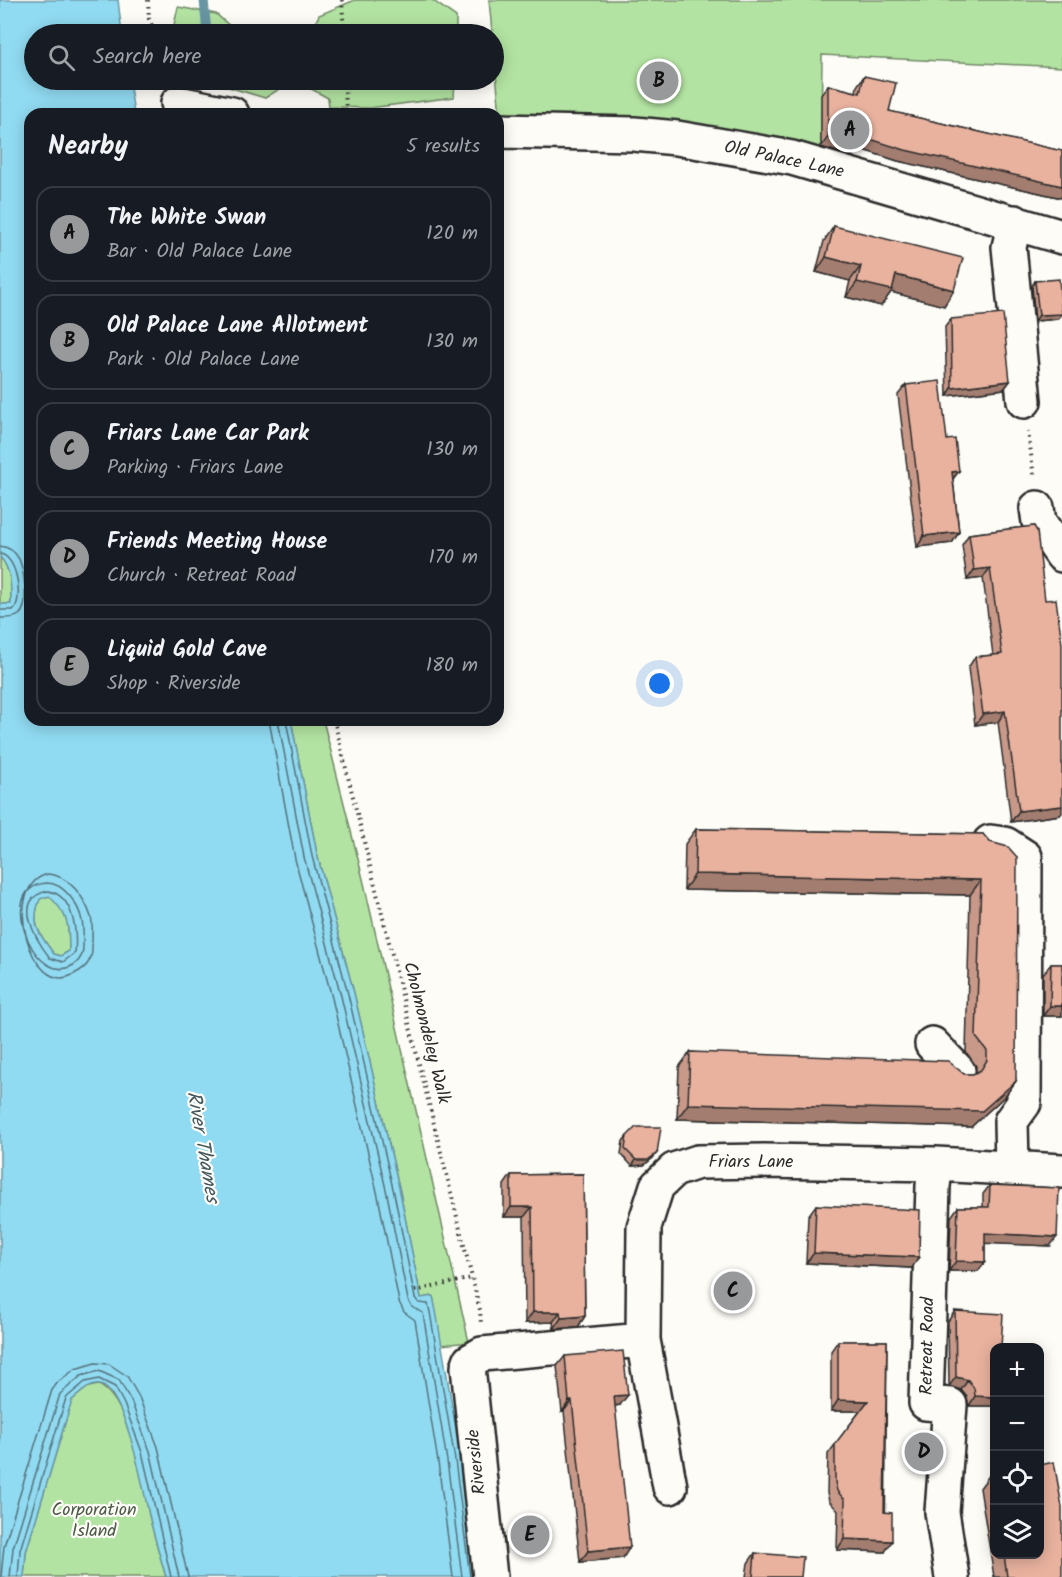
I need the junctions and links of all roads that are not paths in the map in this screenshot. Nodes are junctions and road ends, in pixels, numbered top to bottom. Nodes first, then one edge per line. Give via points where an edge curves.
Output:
1 (178, 103) dead end
2 (203, 108) edge
3 (504, 131) edge
4 (1015, 222) junction
5 (1062, 237) edge
6 (1024, 401) road end
7 (1037, 508) road end
8 (1062, 555) edge
9 (990, 842) edge
10 (932, 1044) dead end
11 (958, 1071) edge
12 (936, 1164) junction
13 (1012, 1167) junction
14 (1062, 1171) edge
15 (643, 1340) junction
16 (670, 1487) dead end
17 (490, 1577) edge
18 (952, 1577) edge

1 - 2 street
3 - 4 street, Old Palace Lane via 677,138 792,158
4 - 5 street, Old Palace Lane
4 - 6 street via 1009,247
7 - 8 street via 1040,522
9 - 13 street via 1005,844 1025,857 1024,1103 1002,1114
10 - 11 street
12 - 13 street, Friars Lane
12 - 15 street, Friars Lane via 698,1162 674,1170 657,1186 644,1227
12 - 18 street, Retreat Road via 926,1403 950,1405 942,1512
13 - 14 street, Friars Lane
15 - 16 street, Friars Lane
15 - 17 street, Riverside via 482,1354 470,1361

